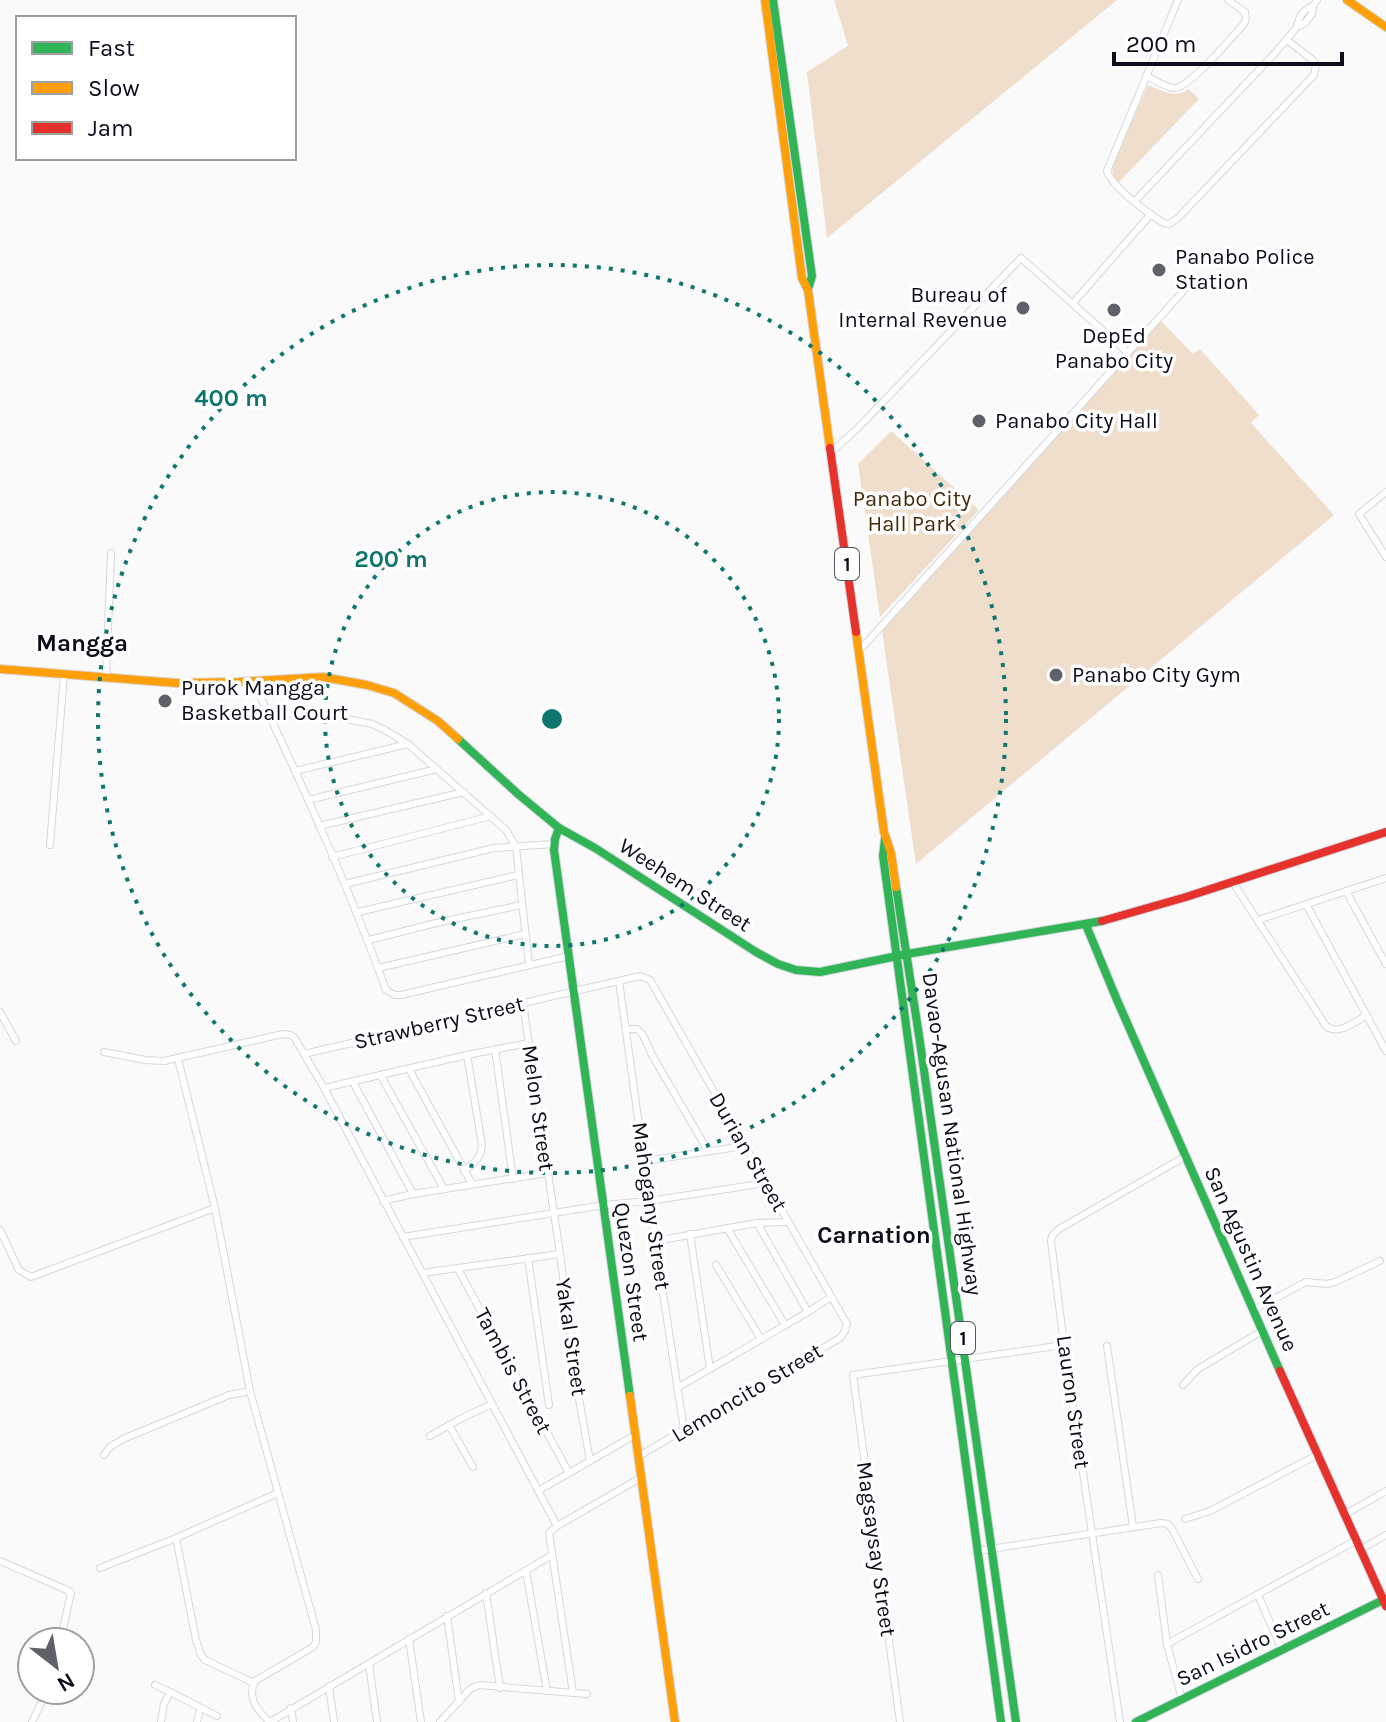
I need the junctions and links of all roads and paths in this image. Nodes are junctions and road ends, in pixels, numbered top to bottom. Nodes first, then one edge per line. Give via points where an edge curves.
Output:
1 (765, 0) edge
2 (773, 0) edge
3 (1178, 0) edge
4 (1228, 0) edge
5 (1347, 0) edge
6 (1315, 3) edge
7 (1386, 27) edge
8 (1287, 40) junction
9 (779, 65) junction
10 (1146, 76) junction
11 (1135, 201) junction
12 (1151, 214) junction
13 (1195, 278) dead end
14 (1073, 303) junction
15 (1127, 352) junction
16 (831, 452) junction
17 (1386, 492) edge
18 (111, 553) dead end
19 (1385, 555) edge
20 (859, 651) junction
21 (0, 669) edge
22 (64, 675) junction
23 (106, 678) junction
24 (253, 681) junction
25 (267, 712) junction
26 (408, 744) junction
27 (437, 769) junction
28 (295, 771) junction
29 (464, 792) junction
30 (308, 800) junction
31 (491, 816) junction
32 (319, 826) junction
33 (559, 828) junction
34 (1386, 832) edge
35 (885, 838) junction
36 (554, 844) junction
37 (50, 845) dead end
38 (516, 847) junction
39 (332, 857) junction
40 (518, 875) junction
41 (1386, 878) edge
42 (1232, 881) junction
43 (345, 884) junction
44 (1346, 891) junction
45 (1306, 904) junction
46 (521, 905) junction
47 (358, 912) junction
48 (1258, 920) junction
49 (1086, 925) junction
50 (525, 934) junction
51 (369, 940) junction
52 (907, 954) junction
53 (569, 956) junction
54 (896, 957) junction
55 (1386, 964) edge
56 (529, 965) junction
57 (378, 968) junction
58 (650, 980) joint
59 (619, 981) junction
60 (574, 991) junction
61 (523, 1003) junction
62 (0, 1012) edge
63 (1367, 1015) junction
64 (626, 1029) junction
65 (1382, 1035) edge
66 (16, 1041) dead end
67 (529, 1043) junction
68 (495, 1049) junction
69 (1386, 1051) edge
70 (104, 1052) dead end
71 (304, 1054) junction
72 (467, 1055) junction
73 (178, 1059) junction
74 (409, 1069) junction
75 (381, 1076) junction
76 (353, 1082) junction
77 (324, 1088) junction
78 (744, 1146) junction
79 (708, 1151) junction
80 (1186, 1156) junction
81 (645, 1161) junction
82 (464, 1171) junction
83 (547, 1173) junction
84 (513, 1179) junction
85 (766, 1183) junction
86 (472, 1184) junction
87 (444, 1189) junction
88 (413, 1194) junction
89 (383, 1201) junction
90 (649, 1201) junction
91 (604, 1205) junction
92 (215, 1208) junction
93 (553, 1214) junction
94 (788, 1222) junction
95 (757, 1223) junction
96 (727, 1228) junction
97 (0, 1230) edge
98 (690, 1234) junction
99 (403, 1237) junction
100 (655, 1241) junction
101 (560, 1254) junction
102 (528, 1258) junction
103 (1380, 1261) dead end
104 (716, 1265) dead end
105 (458, 1269) junction
106 (422, 1273) junction
107 (955, 1283) junction
108 (941, 1285) junction
109 (831, 1297) junction
110 (1253, 1310) junction
111 (808, 1312) junction
112 (847, 1324) joint
113 (785, 1325) junction
114 (1262, 1331) junction
115 (761, 1339) junction
116 (1064, 1345) junction
117 (1107, 1346) dead end
118 (966, 1360) junction
119 (952, 1362) junction
120 (710, 1369) junction
121 (1183, 1385) dead end
122 (677, 1388) junction
123 (250, 1391) junction
124 (970, 1391) junction
125 (956, 1392) junction
126 (492, 1404) junction
127 (549, 1405) dead end
128 (449, 1425) junction
129 (684, 1430) junction
130 (635, 1435) junction
131 (430, 1436) dead end
132 (104, 1455) dead end
133 (1317, 1455) junction
134 (639, 1456) junction
135 (590, 1461) junction
136 (473, 1467) dead end
137 (569, 1473) junction
138 (642, 1477) junction
139 (538, 1491) junction
140 (1386, 1491) edge
141 (278, 1493) junction
142 (1344, 1515) junction
143 (1185, 1519) dead end
144 (557, 1526) junction
145 (1133, 1527) junction
146 (1092, 1534) junction
147 (1386, 1535) edge
148 (176, 1538) junction
149 (1355, 1541) junction
150 (992, 1550) junction
151 (1360, 1550) junction
152 (977, 1551) junction
153 (552, 1555) junction
154 (0, 1561) edge
155 (100, 1568) dead end
156 (526, 1571) junction
157 (1158, 1575) dead end
158 (1198, 1579) dead end
159 (486, 1593) junction
160 (1258, 1595) junction
161 (1385, 1602) edge
162 (447, 1616) junction
163 (64, 1626) edge
164 (409, 1639) junction
165 (1167, 1644) junction
166 (1282, 1650) junction
167 (369, 1664) junction
168 (254, 1683) junction
169 (155, 1685) dead end
170 (329, 1686) junction
171 (500, 1688) junction
172 (1012, 1689) junction
173 (547, 1691) junction
174 (997, 1691) junction
175 (170, 1692) junction
176 (573, 1693) junction
177 (587, 1694) dead end
178 (1182, 1699) junction
179 (459, 1702) junction
180 (291, 1708) junction
181 (200, 1709) junction
182 (217, 1716) dead end
183 (161, 1722) edge
184 (197, 1722) edge
185 (270, 1722) edge
186 (293, 1722) edge
187 (334, 1722) edge
188 (377, 1722) edge
189 (421, 1722) edge
190 (440, 1722) edge
191 (675, 1722) edge
192 (900, 1722) edge
193 (1001, 1722) edge
194 (1016, 1722) edge
195 (1120, 1722) edge
196 (1136, 1722) edge

1 - 9 main road, Davao-Agusan National Highway / 1
2 - 9 main road, Davao-Agusan National Highway / 1
3 - 10 street
4 - 10 street via 1245,12 1244,24 1190,80 1173,88
5 - 7 main road
6 - 8 street via 1305,9
8 - 11 street
8 - 12 street via 1314,61 1314,75 1178,218 1169,224
9 - 16 main road, Davao-Agusan National Highway / 1 via 802,278
10 - 11 street via 1107,171
11 - 12 street
12 - 14 street
13 - 15 street
14 - 15 street
14 - 16 street via 1021,258
15 - 20 street
16 - 20 main road, Davao-Agusan National Highway / 1
17 - 19 street via 1359,514
18 - 23 street
20 - 35 main road, Davao-Agusan National Highway / 1
21 - 22 main road, Weehem Street
22 - 23 main road, Weehem Street
22 - 37 street
23 - 24 main road, Weehem Street
24 - 25 street
24 - 33 main road, Weehem Street via 323,677 394,693 438,721
25 - 26 street via 372,724
25 - 28 street
26 - 27 street
26 - 28 street
27 - 29 street
27 - 30 street
28 - 30 street
29 - 31 street
29 - 32 street
30 - 32 street
31 - 38 street
31 - 39 street
32 - 39 street
33 - 36 main road, Quezon Street
33 - 54 main road, Weehem Street via 778,964 820,972
34 - 42 main road, Weehem Street
35 - 52 main road, Davao-Agusan National Highway / 1
35 - 54 main road, Davao-Agusan National Highway / 1
36 - 38 street
36 - 53 main road, Quezon Street
38 - 40 street
38 - 43 street
39 - 43 street
40 - 46 street
40 - 47 street
41 - 44 street
42 - 48 street
42 - 49 main road, Weehem Street
43 - 47 street
44 - 45 street
44 - 55 street
45 - 48 street
45 - 63 street
46 - 50 street
46 - 51 street
47 - 51 street
48 - 63 street via 1326,1026 1336,1031
49 - 52 main road, Weehem Street
49 - 80 main road, San Agustin Avenue
50 - 56 street
50 - 57 street
51 - 57 street
52 - 54 main road, Weehem Street
52 - 107 main road, Davao-Agusan National Highway / 1
53 - 56 street
53 - 60 main road, Quezon Street
54 - 108 main road, Davao-Agusan National Highway / 1
56 - 57 street via 395,995 386,990
58 - 59 street, Strawberry Street via 640,976
58 - 78 street, Durian Street
59 - 60 street, Strawberry Street
59 - 64 street, Mahogany Street
60 - 61 street, Strawberry Street
60 - 91 main road, Quezon Street
61 - 67 street, Melon Street
61 - 71 street, Strawberry Street
62 - 66 street
63 - 65 street
64 - 79 street via 643,1035
64 - 81 street, Mahogany Street
65 - 69 street
67 - 68 street
67 - 83 street, Melon Street
68 - 72 street
68 - 84 street
70 - 73 street via 145,1060
71 - 73 street via 291,1035 283,1034
71 - 77 street
72 - 74 street
72 - 82 street via 482,1145 481,1155
73 - 92 street
74 - 75 street
74 - 82 street
75 - 76 street
75 - 87 street
76 - 77 street
76 - 88 street
77 - 89 street
78 - 79 street
78 - 85 street, Durian Street
79 - 81 street
80 - 110 main road, San Agustin Avenue
80 - 116 street, Lauron Street via 1052,1236
81 - 90 street, Mahogany Street
82 - 86 street
83 - 84 street
83 - 93 street, Melon Street
84 - 86 street
85 - 90 street
85 - 94 street, Durian Street
86 - 87 street
87 - 88 street
88 - 89 street
89 - 99 street
90 - 91 street
90 - 100 street, Mahogany Street
91 - 93 street
91 - 130 main road, Quezon Street
92 - 97 street via 31,1277 19,1270
92 - 123 street
93 - 99 street
93 - 101 street, Yakal Street
94 - 95 street
94 - 109 street, Durian Street
95 - 96 street
95 - 111 street
96 - 98 street
96 - 113 street
98 - 100 street
98 - 120 street
99 - 106 street
100 - 122 street, Mahogany Street
101 - 102 street
101 - 135 street, Yakal Street
102 - 105 street
102 - 127 street
103 - 110 street via 1335,1282 1306,1282
104 - 115 street
105 - 106 street
105 - 137 street, Tambis Street
106 - 126 street
107 - 108 main road
107 - 118 main road, Davao-Agusan National Highway / 1
108 - 119 main road, Davao-Agusan National Highway / 1
109 - 111 street
109 - 112 street, Durian Street
110 - 114 main road, San Agustin Avenue
111 - 113 street
112 - 129 street, Lemoncito Street via 840,1338
113 - 115 street
114 - 121 street via 1198,1369
114 - 133 main road, San Agustin Avenue
115 - 120 street
116 - 118 street
116 - 146 street, Lauron Street
117 - 145 street
118 - 119 street
118 - 124 main road, Davao-Agusan National Highway / 1
119 - 125 main road, Davao-Agusan National Highway / 1
119 - 192 street, Magsaysay Street via 853,1375
120 - 122 street
122 - 129 street, Mahogany Street
123 - 132 street via 123,1439
123 - 141 street
124 - 125 main road
124 - 150 main road, Davao-Agusan National Highway / 1
125 - 152 main road, Davao-Agusan National Highway / 1
126 - 128 street
126 - 139 street
128 - 131 street
128 - 136 street
129 - 134 street, Lemoncito Street
130 - 134 main road, Quezon Street
130 - 135 street
133 - 142 main road, San Agustin Avenue
133 - 143 street
134 - 138 main road, Quezon Street
135 - 137 street
137 - 139 street
138 - 144 street
138 - 191 main road, Quezon Street
139 - 144 street
140 - 142 street
141 - 148 street
141 - 168 street via 316,1642
142 - 149 main road, San Agustin Avenue
144 - 153 street via 549,1533
145 - 146 street
145 - 158 street via 1168,1524
146 - 150 street
146 - 195 street, Lauron Street
147 - 151 street
148 - 155 street
148 - 168 street via 201,1655
149 - 151 main road, San Agustin Avenue
149 - 160 street
150 - 152 street
150 - 172 main road, Davao-Agusan National Highway / 1
151 - 161 main road, San Agustin Avenue
152 - 174 main road, Davao-Agusan National Highway / 1
153 - 156 street
153 - 176 street
154 - 163 street via 71,1593
156 - 159 street
156 - 173 street
157 - 165 street
159 - 162 street
159 - 171 street
160 - 165 street
160 - 166 street
161 - 166 main road, San Isidro Street
162 - 164 street
162 - 179 street
164 - 167 street
164 - 189 street
165 - 178 street
166 - 178 main road, San Isidro Street
167 - 170 street
167 - 188 street
168 - 185 street via 251,1695
169 - 175 street
170 - 180 street
170 - 187 street
171 - 173 street
171 - 179 street via 479,1685
172 - 174 main road
172 - 194 main road, Davao-Agusan National Highway / 1
173 - 176 street
174 - 193 main road, Davao-Agusan National Highway / 1
175 - 181 street
175 - 183 street
176 - 177 street
178 - 196 main road, San Isidro Street
179 - 190 street
180 - 185 street
180 - 186 street
181 - 182 street
181 - 184 street

